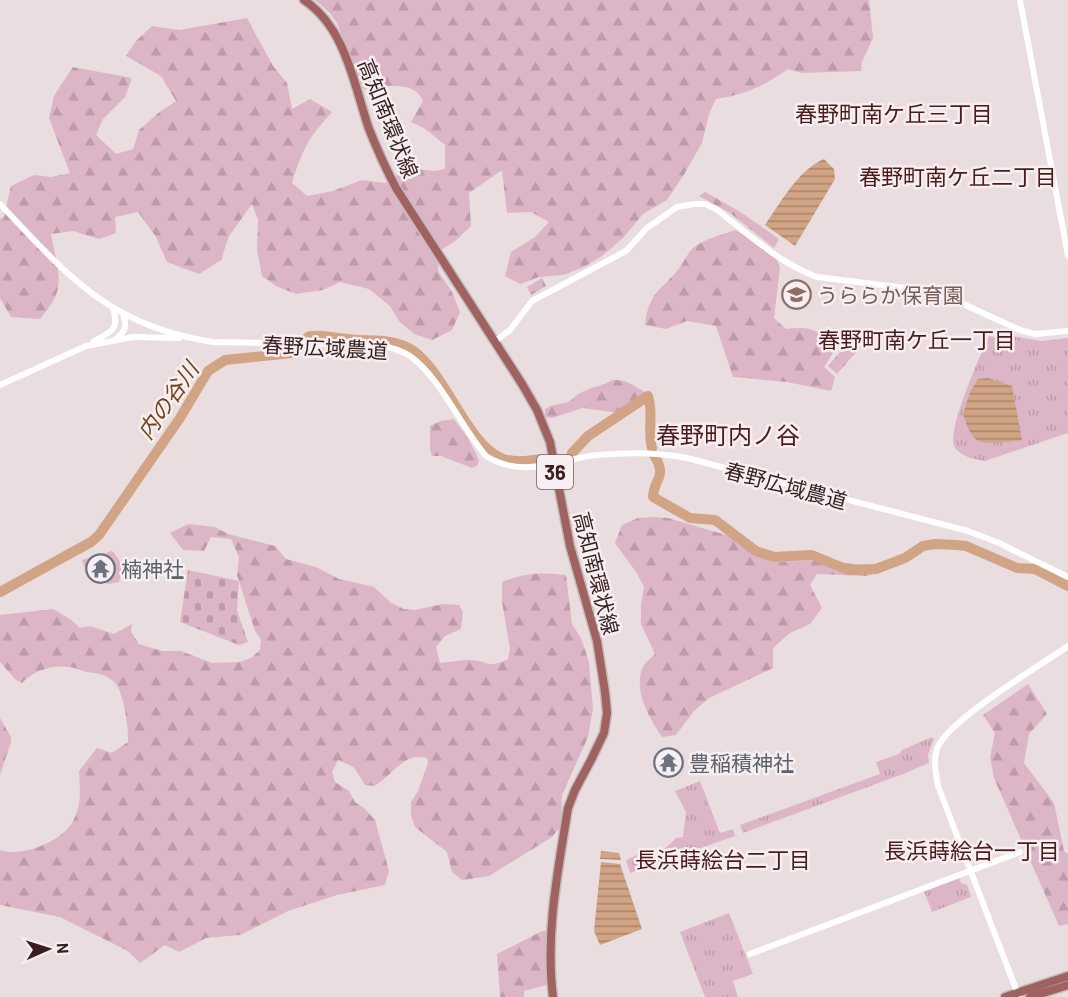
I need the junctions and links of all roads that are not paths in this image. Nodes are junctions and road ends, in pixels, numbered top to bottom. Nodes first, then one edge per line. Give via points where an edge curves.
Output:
1 (304, 0) edge
2 (1020, 0) edge
3 (0, 204) edge
4 (1068, 256) edge
5 (113, 309) junction
6 (123, 314) junction
7 (1068, 331) edge
8 (116, 339) junction
9 (189, 339) junction
10 (494, 342) junction
11 (86, 346) junction
12 (0, 385) edge
13 (553, 464) junction
14 (1068, 577) edge
15 (1068, 646) edge
16 (1020, 852) dead end
17 (972, 870) junction
18 (750, 954) dead end
19 (1068, 976) edge
20 (1068, 985) edge
21 (1018, 995) edge
22 (553, 997) edge
23 (1005, 997) edge
24 (1030, 997) edge

1 - 10 main road, 高知南環状線 / 36 via 326,19 335,34 396,188
2 - 4 street
3 - 5 street, 春野広域農道 via 68,275
5 - 6 street, 春野広域農道
5 - 11 street via 113,330
6 - 8 street via 126,328
6 - 9 street, 春野広域農道
7 - 10 street via 1035,334 1020,330 930,291 817,277 787,262 716,209 694,204 676,207 647,228 626,252 532,301 510,330
8 - 9 street, 春野広域農道
8 - 11 street, 春野広域農道
9 - 13 street, 春野広域農道 via 394,348 408,354 428,373 486,456 511,468
10 - 13 main road, 高知南環状線 / 36 via 537,410 550,442
11 - 12 street, 春野広域農道
13 - 14 street, 春野広域農道 via 623,453 649,452 687,458 968,531
13 - 22 main road, 高知南環状線 / 36 via 570,546 597,641 607,713 604,733 568,808 549,962
15 - 17 street via 961,720 937,748 938,786
16 - 17 street
17 - 18 street
17 - 21 street
19 - 21 main road
20 - 24 main road
21 - 23 main road

